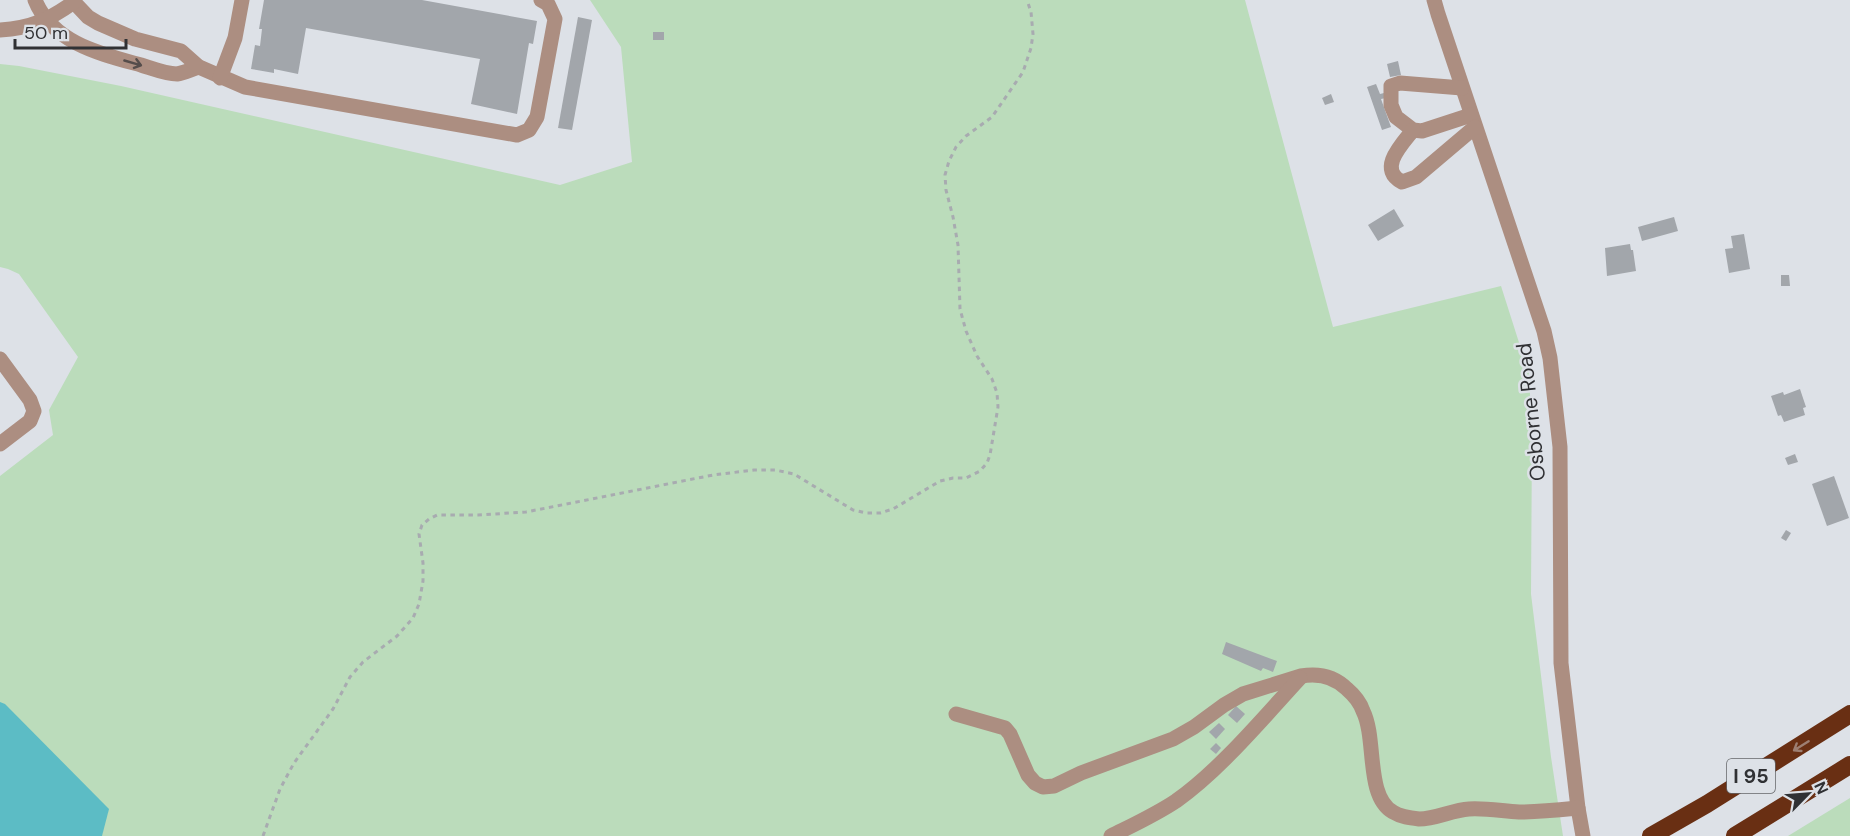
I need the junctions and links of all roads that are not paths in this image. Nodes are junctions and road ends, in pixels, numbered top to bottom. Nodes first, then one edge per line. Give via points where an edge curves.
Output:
1 (35, 0) edge
2 (242, 0) edge
3 (541, 0) edge
4 (1434, 0) edge
5 (73, 1) edge
6 (46, 20) junction
7 (0, 30) edge
8 (199, 67) junction
9 (220, 78) junction
10 (1462, 88) junction
11 (1473, 121) junction
12 (1413, 130) junction
13 (0, 359) edge
14 (0, 444) edge
15 (1301, 676) junction
16 (956, 714) dead end
17 (1850, 714) edge
18 (1850, 765) edge
19 (1578, 807) junction
20 (1111, 836) edge
21 (1583, 836) edge
22 (1651, 836) edge
23 (1735, 836) edge

1 - 6 street
2 - 9 street via 235,38
3 - 9 street via 548,4 555,19 537,117 529,130 517,135 244,87
4 - 10 street, Osborne Road
5 - 6 street
5 - 8 street via 98,23 135,39 181,51
6 - 7 street
6 -> 8 street via 78,45 131,62 176,74
8 - 9 street
10 - 11 street, Osborne Road
10 - 12 street via 1400,83 1391,86 1390,105 1396,117
11 - 12 street
11 - 12 street via 1416,177 1402,182 1391,170 1392,158
11 - 19 street, Osborne Road via 1550,358 1560,447 1561,663
13 - 14 street via 34,411 30,421
15 - 16 street via 1243,694 1173,739 1054,786 1043,787 1028,775 1005,728
15 - 19 street via 1332,678 1355,697 1368,722 1376,788 1380,799 1396,814 1424,819 1466,809 1547,812
15 - 20 street via 1217,765 1178,799
17 -> 22 highway, I 95
18 - 23 highway, I 95
19 - 21 street, Osborne Road

